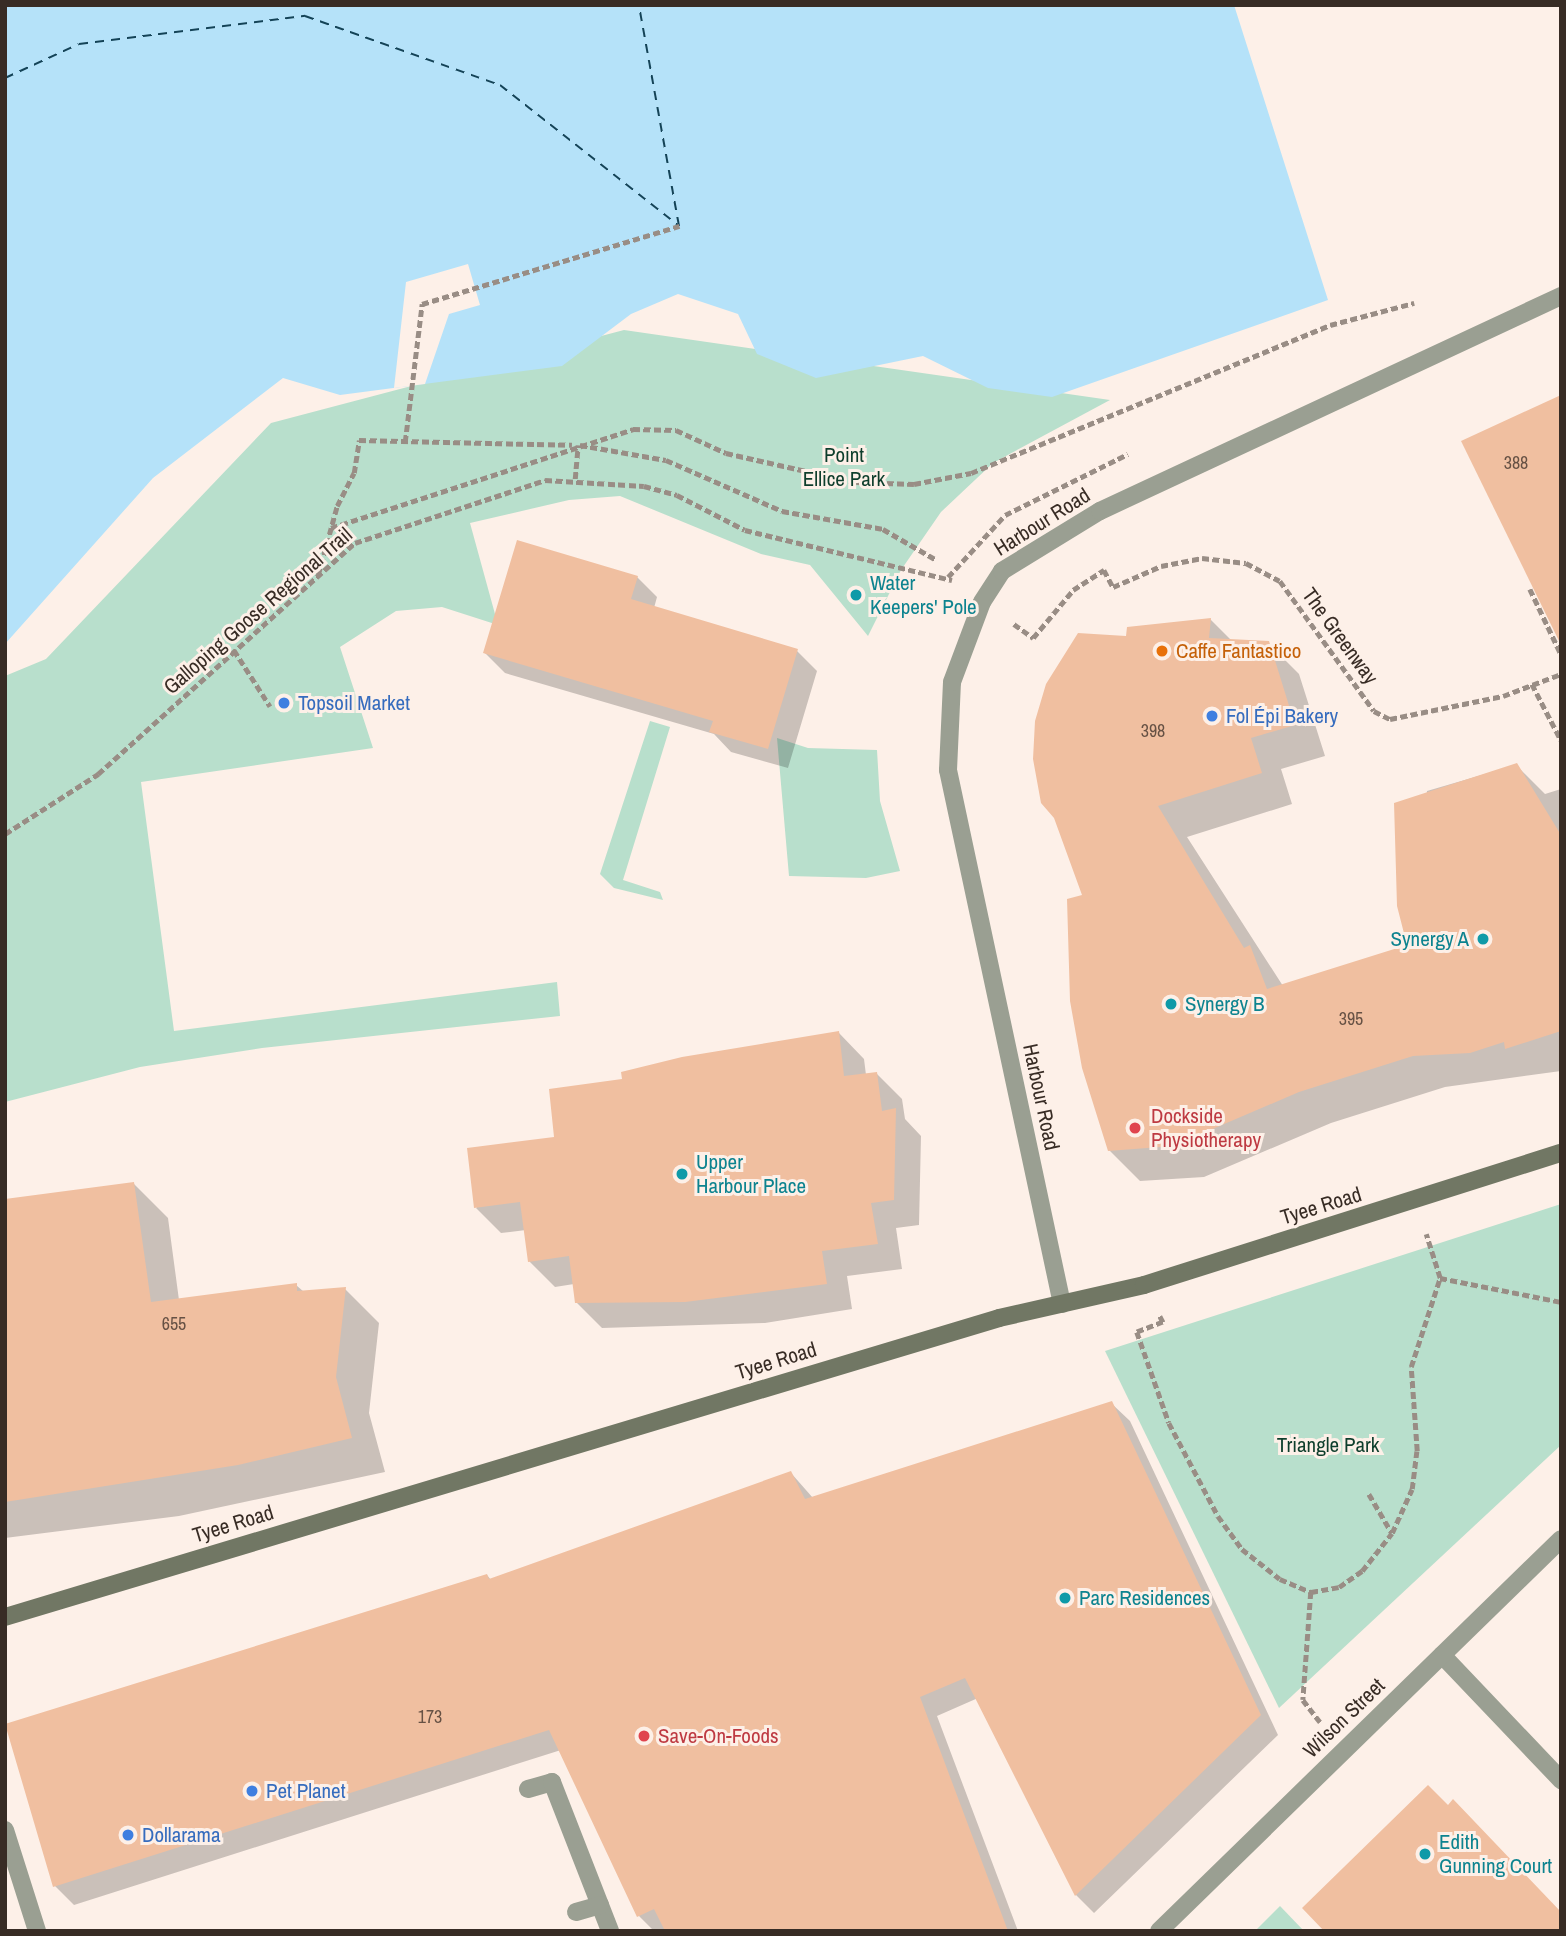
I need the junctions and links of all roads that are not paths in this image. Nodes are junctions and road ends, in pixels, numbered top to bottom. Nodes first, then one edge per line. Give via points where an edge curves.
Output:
1 (1561, 296) edge
2 (1561, 1153) edge
3 (1062, 1304) junction
4 (1561, 1539) edge
5 (5, 1617) edge
6 (1442, 1655) junction
7 (1561, 1780) edge
8 (528, 1790) dead end
9 (5, 1830) edge
10 (600, 1905) junction
11 (576, 1912) dead end
12 (37, 1931) edge
13 (610, 1931) edge
14 (1159, 1931) edge

1 - 3 street, Harbour Road via 1100,511 1002,571 982,602 952,682 948,771
2 - 3 street, Tyee Road via 1144,1285
3 - 5 street, Tyee Road
4 - 6 street, Wilson Street
6 - 7 street
6 - 14 street, Wilson Street
8 - 10 street via 552,1782
9 - 12 street
10 - 11 street
10 - 13 street

